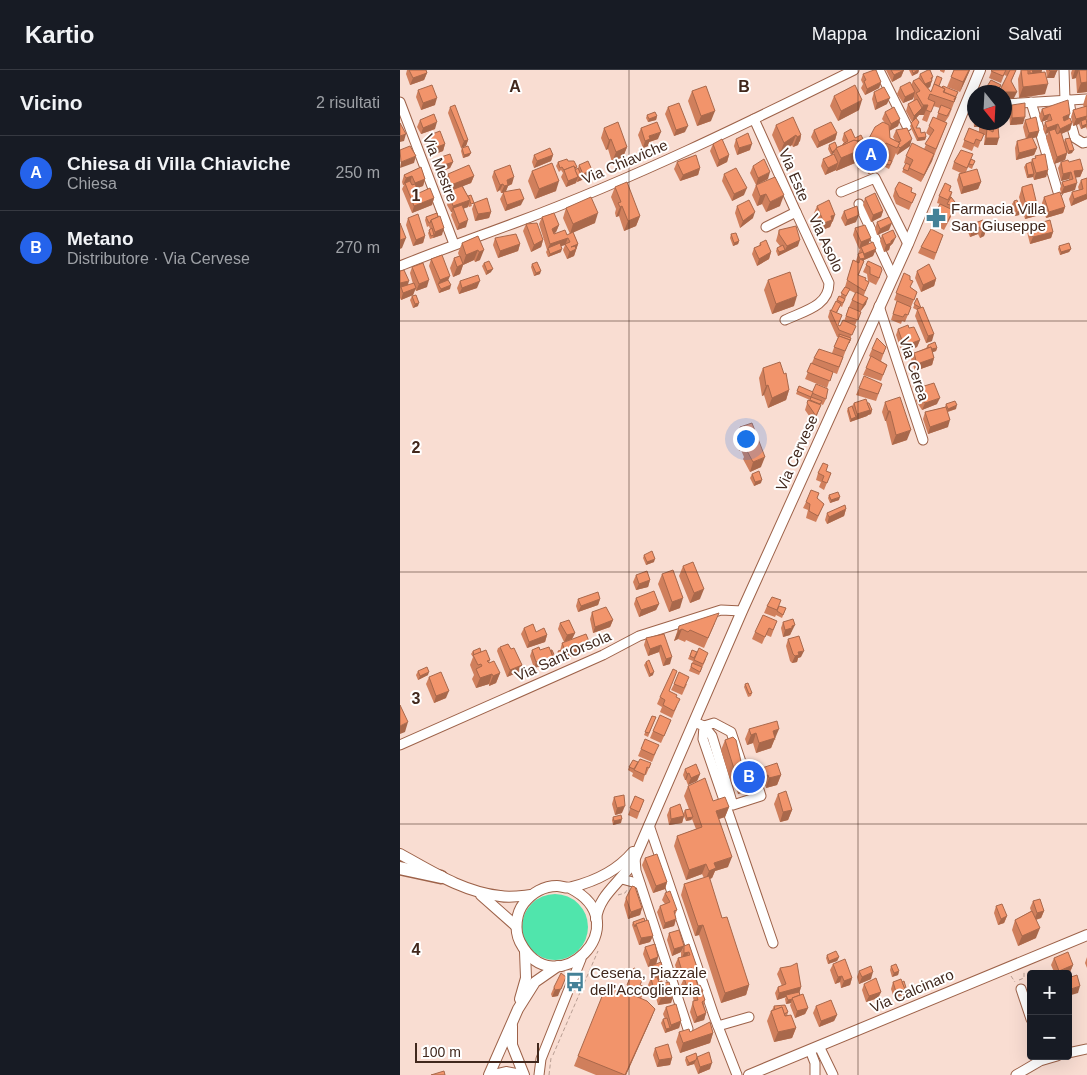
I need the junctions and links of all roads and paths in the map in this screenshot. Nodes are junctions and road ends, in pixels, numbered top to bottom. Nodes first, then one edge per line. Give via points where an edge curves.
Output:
1 (854, 70) edge
2 (879, 70) edge
3 (980, 70) edge
4 (1064, 70) edge
5 (976, 85) edge
6 (1087, 99) edge
7 (1067, 100) junction
8 (400, 102) edge
9 (1031, 102) junction
10 (1012, 103) edge
11 (967, 113) edge
12 (754, 119) junction
13 (907, 126) edge
14 (1087, 142) edge
15 (840, 192) dead end
16 (1058, 192) edge
17 (859, 204) dead end
18 (796, 212) junction
19 (766, 227) dead end
20 (454, 244) junction
21 (908, 244) junction
22 (400, 266) edge
23 (893, 277) junction
24 (879, 306) junction
25 (785, 320) dead end
26 (923, 440) dead end
27 (742, 611) junction
28 (699, 724) junction
29 (400, 745) edge
30 (649, 825) junction
31 (639, 846) junction
32 (400, 854) edge
33 (634, 858) junction
34 (400, 868) edge
35 (441, 877) junction
36 (622, 879) junction
37 (640, 884) junction
38 (570, 888) junction
39 (478, 892) junction
40 (531, 896) junction
41 (596, 919) junction
42 (516, 926) junction
43 (1087, 934) edge
44 (773, 943) dead end
45 (525, 951) junction
46 (581, 958) junction
47 (558, 966) junction
48 (1021, 989) dead end
49 (518, 1009) junction
50 (1030, 1015) edge
51 (749, 1017) dead end
52 (514, 1019) junction
53 (718, 1026) junction
54 (688, 1028) edge
55 (814, 1048) junction
56 (1087, 1049) edge
57 (1072, 1052) edge
58 (1036, 1060) edge
59 (489, 1075) edge
60 (493, 1075) edge
61 (523, 1075) edge
62 (539, 1075) edge
63 (737, 1075) edge
64 (749, 1075) edge
65 (815, 1075) edge
66 (833, 1075) edge
67 (1016, 1075) edge

1 - 12 street, Via Chiaviche
2 - 13 street
3 - 5 main road, Via Cervese
4 - 7 street
6 - 7 street
7 - 9 street
7 - 14 street via 1075,138
8 - 20 street, Via Mestre
9 - 10 street
9 - 16 street
11 - 21 main road, Via Cervese
12 - 18 street, Via Este
12 - 20 street, Via Chiaviche via 521,221
15 - 21 street via 875,178
17 - 23 street
18 - 19 street, Via Este
18 - 25 street, Via Asolo via 830,283 829,293 823,302
20 - 22 street, Via Chiaviche
21 - 23 main road, Via Cervese
23 - 24 main road, Via Cervese
24 - 26 street, Via Cerea
24 - 27 main road, Via Cervese
27 - 28 main road, Via Cervese
27 - 29 street, Via Sant'Orsola via 721,610 639,636
28 - 28 street via 712,736 733,805 761,796 753,771 741,762 731,732 714,723
28 - 30 main road, Via Cervese
28 - 44 street
30 - 31 main road, Via Cervese
30 - 53 street
31 - 33 main road, Via Cervese
31 - 38 main road, Via Cervese via 614,870
32 - 35 main road
33 - 36 main road, Via Cervese
33 - 37 street
34 - 35 highway
35 - 39 main road
36 - 37 street
36 - 41 main road, Via Cervese via 604,896
37 - 54 street
38 - 40 main road via 543,888
38 - 41 main road via 587,900
39 - 40 main road via 502,897
39 - 42 main road
40 - 42 main road via 520,909
41 - 46 main road via 593,943
42 - 45 main road via 518,939
43 - 55 main road, Via Calcinaro
45 - 47 main road via 534,960
45 - 49 main road via 526,978
46 - 47 main road
46 - 62 street via 540,1059
47 - 49 main road via 535,982
48 - 50 street
49 - 52 main road
51 - 53 street
52 - 59 main road
52 - 61 main road via 512,1045
53 - 63 street
55 - 64 main road, Via Calcinaro
55 - 65 street
55 - 66 street
56 - 57 street
58 - 67 street
60 - 61 main road via 506,1072

